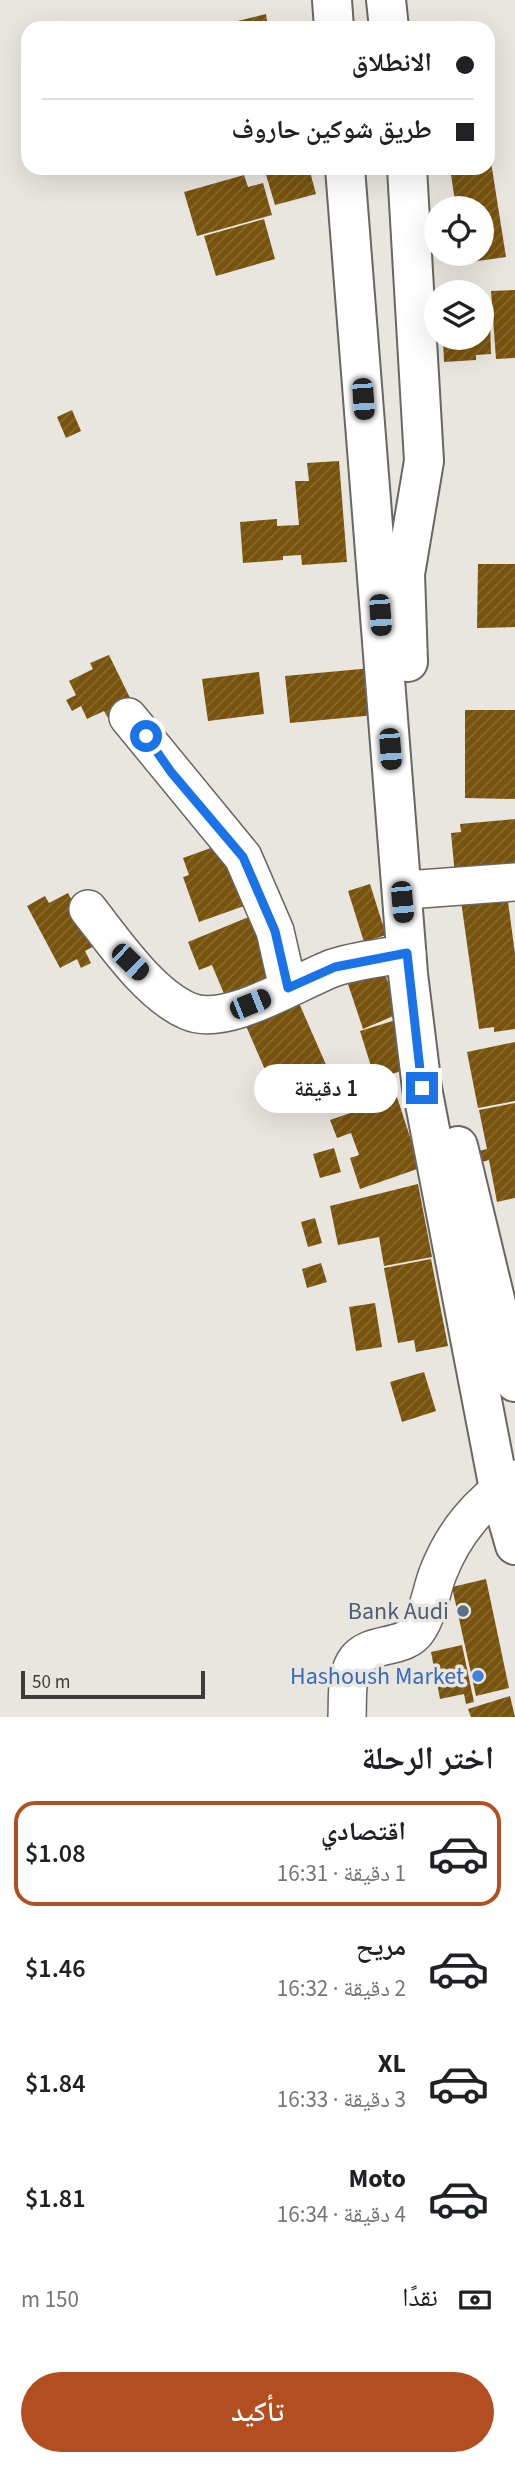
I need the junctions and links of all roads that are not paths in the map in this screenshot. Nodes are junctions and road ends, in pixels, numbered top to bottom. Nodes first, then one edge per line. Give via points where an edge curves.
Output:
1 (332, 0) edge
2 (386, 0) edge
3 (334, 21) edge
4 (388, 21) edge
5 (346, 175) edge
6 (407, 175) edge
7 (128, 717) dead end
8 (515, 882) edge
9 (420, 889) junction
10 (88, 909) dead end
11 (407, 953) junction
12 (288, 988) junction
13 (433, 1089) junction
14 (515, 1382) edge
15 (507, 1484) edge
16 (515, 1545) edge
17 (347, 1717) edge

1 - 3 main road
2 - 4 main road
5 - 11 main road
6 - 9 main road via 424,461 405,574
7 - 12 street via 243,857 275,931
8 - 9 street
9 - 13 main road
10 - 12 street via 130,962 188,1011 209,1016 230,1012
11 - 12 street via 335,967
11 - 13 main road
13 - 14 main road
13 - 15 main road
15 - 16 main road
15 - 17 street via 471,1513 450,1547 418,1629 358,1658 348,1686

